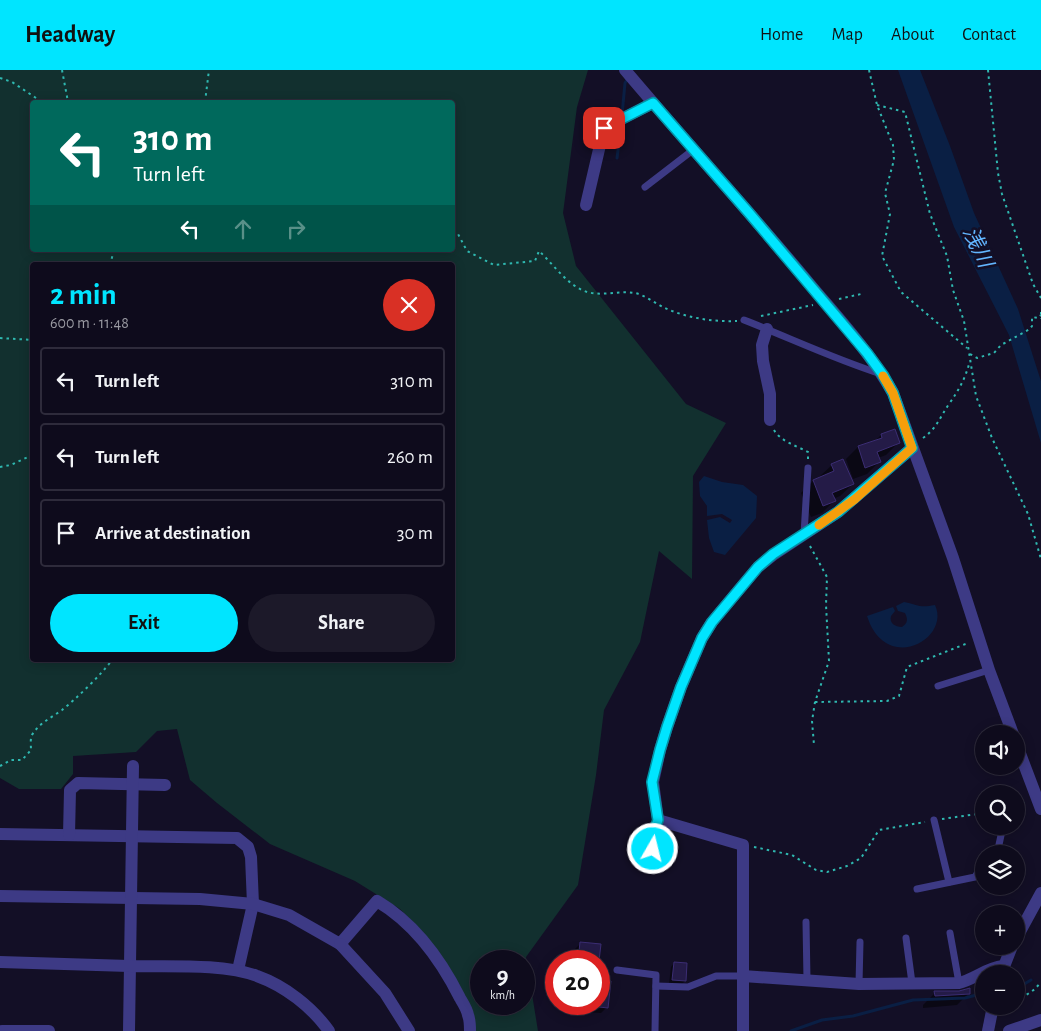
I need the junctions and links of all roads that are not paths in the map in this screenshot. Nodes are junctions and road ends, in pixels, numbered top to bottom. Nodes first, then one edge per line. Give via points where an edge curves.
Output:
1 (625, 70) edge
2 (653, 103) junction
3 (693, 150) junction
4 (645, 187) dead end
5 (586, 205) dead end
6 (744, 320) road end
7 (766, 329) junction
8 (883, 375) junction
9 (770, 420) road end
10 (912, 448) junction
11 (808, 468) road end
12 (804, 535) junction
13 (989, 670) junction
14 (938, 686) dead end
15 (1010, 725) edge
16 (133, 766) dead end
17 (1025, 766) edge
18 (133, 784) junction
19 (165, 785) dead end
20 (1041, 809) edge
21 (658, 820) junction
22 (934, 820) road end
23 (0, 834) edge
24 (69, 835) junction
25 (132, 836) junction
26 (652, 867) dead end
27 (975, 877) edge
28 (949, 882) junction
29 (917, 889) dead end
30 (1041, 893) edge
31 (0, 896) edge
32 (132, 899) junction
33 (253, 904) junction
34 (806, 922) dead end
35 (1025, 922) edge
36 (950, 933) dead end
37 (906, 938) dead end
38 (860, 942) dead end
39 (340, 944) junction
40 (0, 962) edge
41 (129, 966) junction
42 (238, 970) junction
43 (617, 970) dead end
44 (743, 976) junction
45 (975, 977) edge
46 (807, 980) junction
47 (912, 983) junction
48 (958, 983) junction
49 (859, 984) junction
50 (656, 986) junction
51 (991, 1015) edge
52 (1041, 1020) edge
53 (406, 1030) edge
54 (2, 1031) edge
55 (49, 1031) edge
56 (129, 1031) edge
57 (329, 1031) edge
58 (470, 1031) edge
59 (655, 1031) edge
60 (743, 1031) edge
61 (988, 1031) edge
62 (1009, 1031) edge

1 - 2 street
2 - 3 street
2 - 5 street via 604,128
3 - 4 lane
3 - 8 street
6 - 7 lane
7 - 8 lane via 848,364
7 - 9 street via 762,345 770,394
8 - 10 street via 893,393
10 - 12 street via 849,504
10 - 13 street via 953,558
11 - 12 lane
12 - 21 street via 782,547 758,567 729,599 702,638 670,719 652,782
13 - 14 lane
13 - 15 street
16 - 18 street
17 - 20 street
18 - 19 street
18 - 24 street via 78,784 70,790
18 - 25 street
21 - 26 lane via 654,831
21 - 44 street via 743,845
22 - 28 lane
23 - 24 street
24 - 25 street
25 - 32 street
25 - 33 street via 238,838 248,847 251,857
27 - 28 lane
28 - 29 lane
30 - 35 street
31 - 32 street
32 - 33 street via 218,900
32 - 41 street
33 - 39 street via 289,915
33 - 42 street
34 - 46 lane
36 - 48 lane
37 - 47 lane
38 - 49 lane
39 - 53 street via 385,993
39 - 58 street via 377,901 394,911 421,938 452,982 468,1015
40 - 41 street
41 - 42 street
41 - 56 street
42 - 57 street via 283,989 306,1006
43 - 50 lane via 656,975
44 - 46 street
44 - 50 lane via 716,976 688,987
44 - 60 street
45 - 48 street
46 - 49 street
47 - 48 street
47 - 49 street
50 - 59 lane
51 - 61 street
52 - 62 street
54 - 55 street

